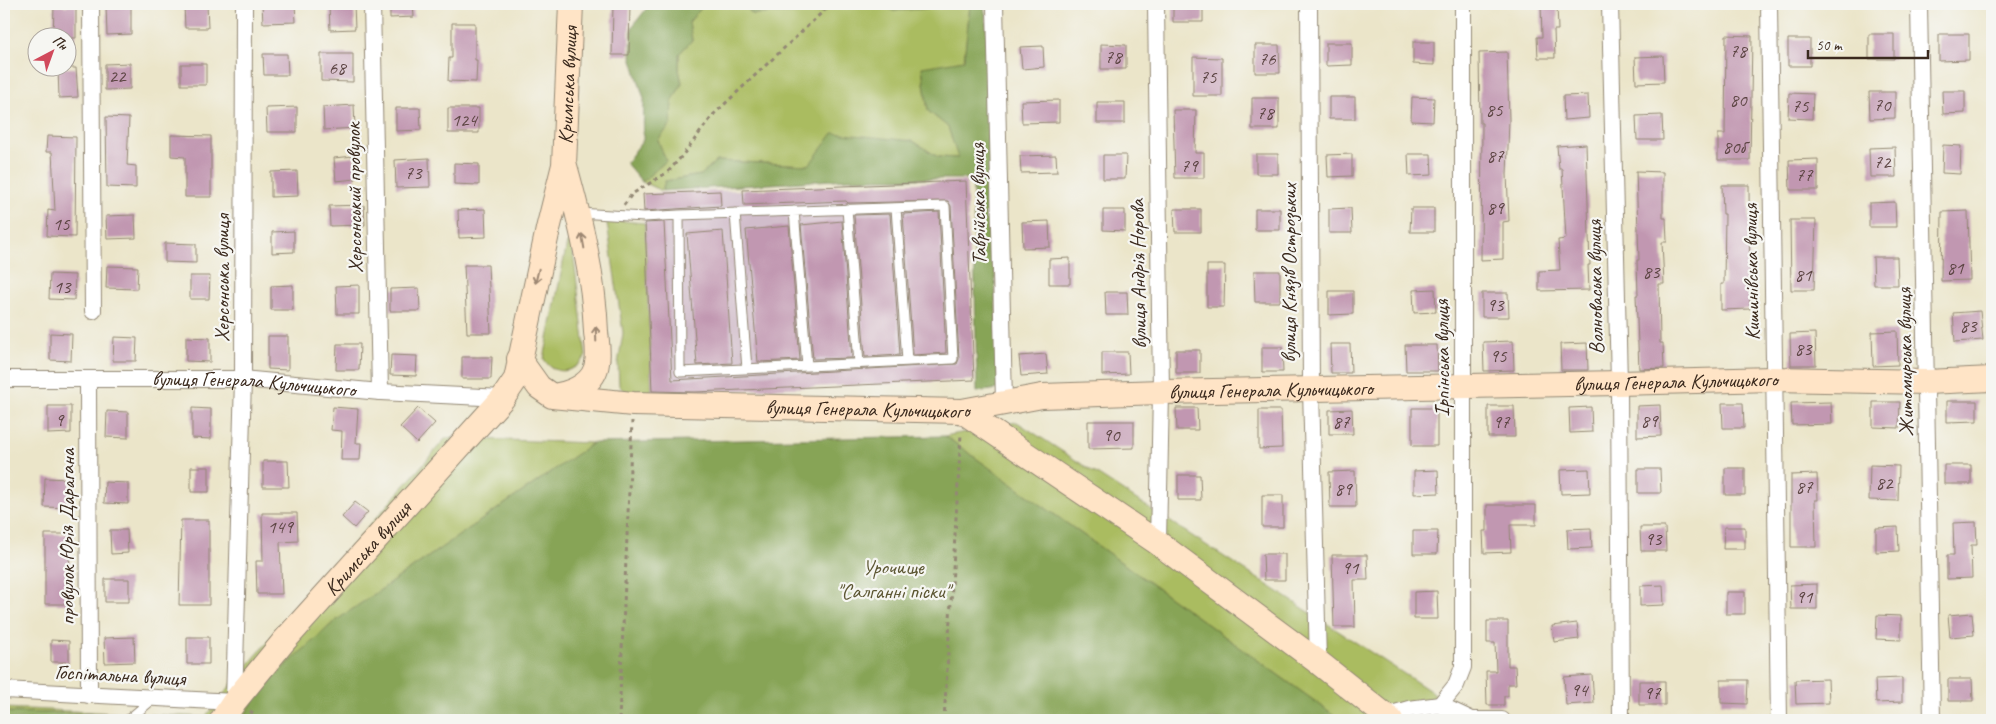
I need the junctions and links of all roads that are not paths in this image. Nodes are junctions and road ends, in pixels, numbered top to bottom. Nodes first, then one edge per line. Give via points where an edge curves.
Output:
1 (91, 4) edge
2 (244, 4) edge
3 (372, 4) edge
4 (571, 4) edge
5 (995, 4) edge
6 (1156, 4) edge
7 (1309, 4) edge
8 (1463, 4) edge
9 (1610, 4) edge
10 (1769, 4) edge
11 (1919, 4) edge
12 (564, 165) junction
13 (896, 208) junction
14 (847, 209) junction
15 (794, 211) junction
16 (578, 213) junction
17 (735, 213) junction
18 (679, 215) junction
19 (548, 229) junction
20 (93, 311) dead end
21 (519, 359) junction
22 (907, 361) junction
23 (597, 364) junction
24 (859, 364) junction
25 (807, 366) junction
26 (747, 369) junction
27 (4, 378) edge
28 (243, 379) junction
29 (1773, 379) junction
30 (1992, 379) edge
31 (88, 380) junction
32 (1927, 382) junction
33 (1619, 384) junction
34 (1464, 386) junction
35 (1311, 389) junction
36 (380, 392) junction
37 (1161, 392) junction
38 (552, 396) junction
39 (502, 398) junction
40 (633, 404) junction
41 (1004, 404) junction
42 (962, 411) junction
43 (1158, 543) junction
44 (1318, 662) junction
45 (4, 690) edge
46 (89, 695) junction
47 (154, 698) junction
48 (1440, 705) junction
49 (228, 711) edge
50 (1388, 718) edge
51 (128, 720) edge
52 (1502, 720) edge
53 (1622, 720) edge
54 (1779, 720) edge
55 (1932, 720) edge

1 - 20 street
2 - 28 street, Херсонська вулиця
3 - 36 street, Херсонський провулок
4 - 12 street, Кримська вулиця
5 - 41 street, Таврійська вулиця
6 - 37 street, вулиця Андрія Норова
7 - 35 street, вулиця Князів Острозьких
8 - 34 street, Ірпінська вулиця
9 - 33 street, Волноваська вулиця
10 - 29 street, Кишинівська вулиця
11 - 32 street, Житомирська вулиця
12 - 16 street, Кримська вулиця
12 - 19 street, Кримська вулиця
13 - 14 lane
13 - 22 lane
13 - 22 lane via 945,206 953,359
14 - 15 lane
14 - 24 lane
15 - 17 lane
15 - 25 lane
16 - 18 lane via 644,217
16 - 19 street via 559,215
23 -> 16 street, Кримська вулиця via 595,304
17 - 18 lane
17 - 26 lane
18 - 26 lane via 680,372
19 -> 21 street, Кримська вулиця
21 - 38 street via 539,387
21 - 39 street, Кримська вулиця via 516,379
22 - 24 lane
23 - 38 street via 584,385
23 - 40 street, Кримська вулиця via 618,398
24 - 25 lane
25 - 26 lane
27 - 31 street, вулиця Генерала Кульчицького
28 - 31 street, вулиця Генерала Кульчицького
28 - 36 street, вулиця Генерала Кульчицького
28 - 49 street, Херсонська вулиця
29 - 32 street, вулиця Генерала Кульчицького
29 - 33 street, вулиця Генерала Кульчицького
29 - 54 street, Кишинівська вулиця
30 - 32 street, вулиця Генерала Кульчицького
31 - 46 street, провулок Юрія Дарагана
32 - 55 street, Житомирська вулиця
33 - 34 street, вулиця Генерала Кульчицького
33 - 53 street, Волноваська вулиця
34 - 35 street, вулиця Генерала Кульчицького
34 - 48 street, Ірпінська вулиця via 1463,667 1456,685
35 - 37 street, вулиця Генерала Кульчицького
35 - 44 street, вулиця Князів Острозьких
36 - 39 street, вулиця Генерала Кульчицького
37 - 41 street, вулиця Генерала Кульчицького via 1042,396
37 - 43 street, вулиця Андрія Норова
38 - 39 street via 526,392
38 - 40 street, вулиця Генерала Кульчицького
39 - 49 street, Кримська вулиця via 284,641
40 - 42 street, вулиця Генерала Кульчицького
41 - 42 street, вулиця Генерала Кульчицького
42 - 43 street
43 - 44 street
44 - 50 street
45 - 46 street, Госпітальна вулиця
46 - 47 street, Госпітальна вулиця
47 - 49 street, Госпітальна вулиця
47 - 51 lane
48 - 50 street via 1409,709
48 - 52 street via 1472,720

